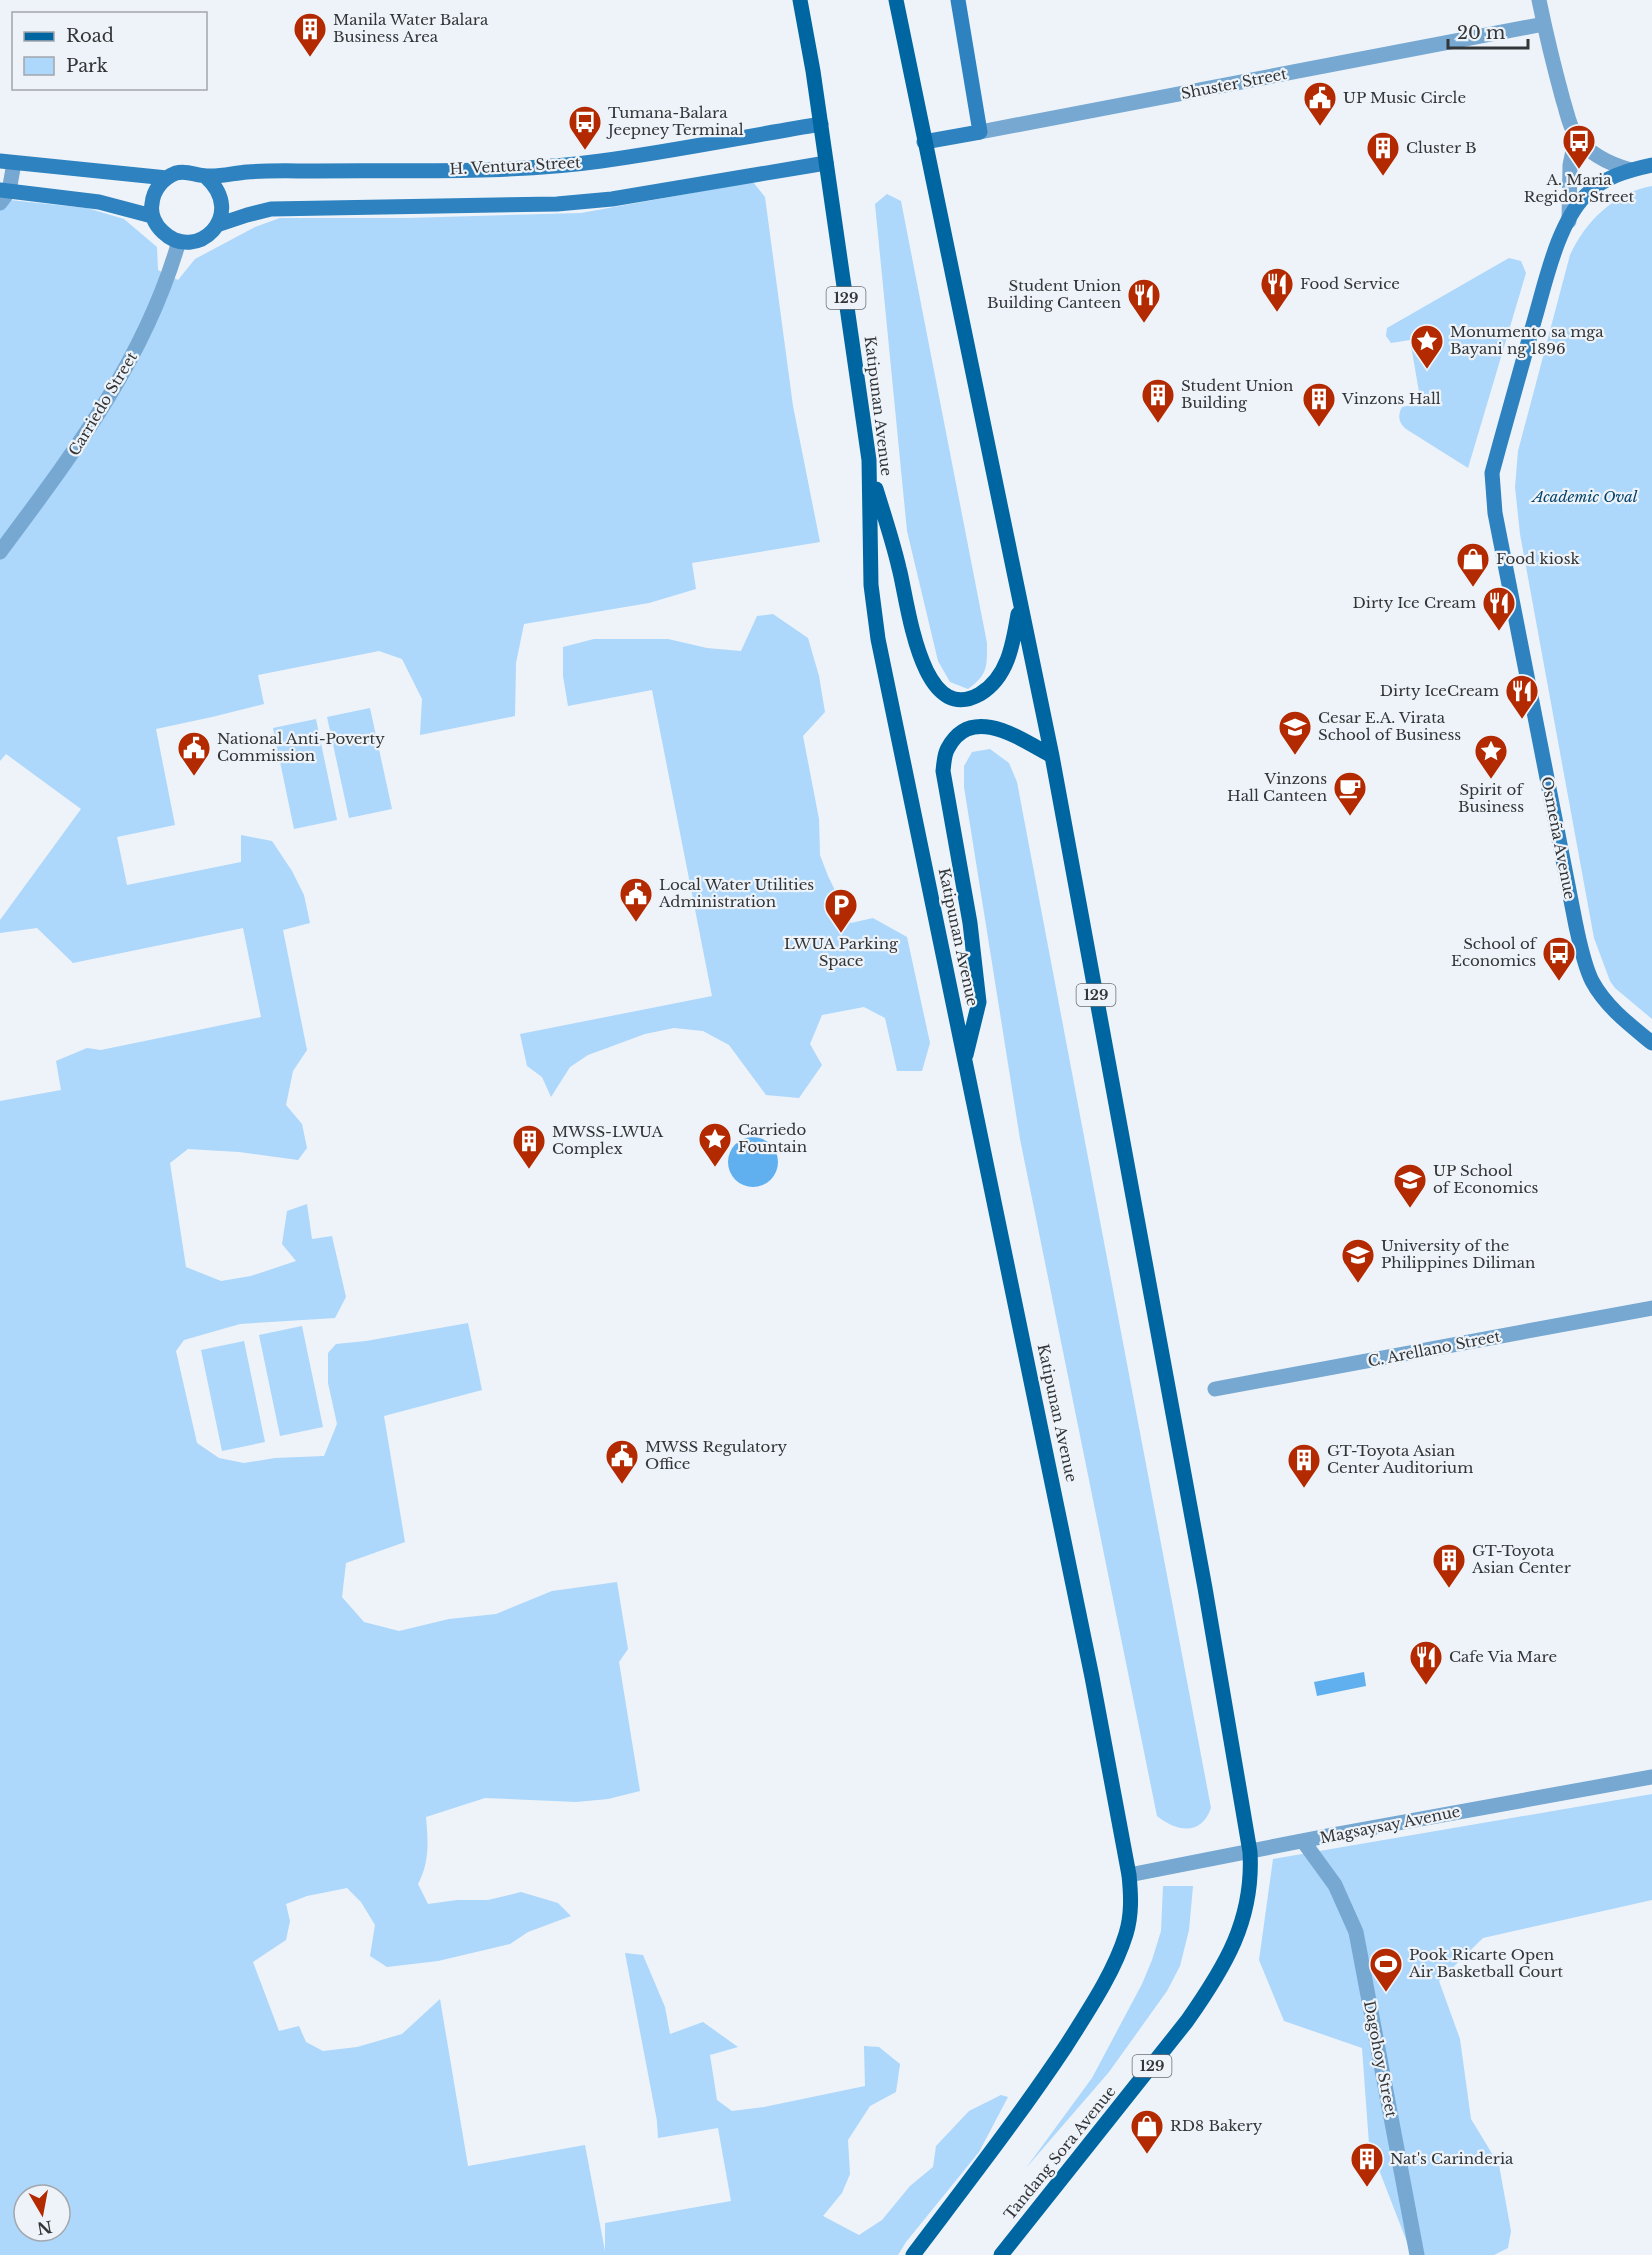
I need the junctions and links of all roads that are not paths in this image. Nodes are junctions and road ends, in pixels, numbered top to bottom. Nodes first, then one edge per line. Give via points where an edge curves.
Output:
1 (800, 0) edge
2 (896, 0) edge
3 (958, 0) edge
4 (1539, 0) edge
5 (1544, 24) junction
6 (820, 124) junction
7 (980, 132) junction
8 (1576, 135) junction
9 (924, 142) junction
10 (7, 162) edge
11 (826, 163) junction
12 (1652, 165) edge
13 (1630, 170) junction
14 (206, 177) junction
15 (167, 178) junction
16 (3, 195) edge
17 (152, 216) junction
18 (1569, 221) junction
19 (217, 225) junction
20 (178, 241) junction
21 (871, 472) junction
22 (0, 552) edge
23 (1019, 604) junction
24 (1052, 756) junction
25 (1652, 1043) edge
26 (965, 1060) junction
27 (1652, 1308) edge
28 (1215, 1389) dead end
29 (1652, 1777) edge
30 (1302, 1841) junction
31 (1250, 1852) junction
32 (1129, 1875) junction
33 (913, 2255) edge
34 (1001, 2255) edge
35 (1417, 2255) edge

1 - 6 main road, Katipunan Avenue / 129
2 - 9 main road, 129
3 - 7 street
4 - 5 street
5 - 7 street, Shuster Street
5 - 8 street
6 - 11 main road, Katipunan Avenue / 129
6 - 14 street, H. Ventura Street via 574,164 492,170 248,172
7 - 9 street, Shuster Street
8 - 13 street via 1594,154
8 - 18 street via 1570,165
9 - 23 main road, 129
10 - 15 street
10 - 16 street
11 - 19 street via 612,199 504,206 271,210
11 - 21 main road, Katipunan Avenue / 129
12 - 13 street, Osmeña Avenue
13 - 18 street, Osmeña Avenue via 1591,190
14 - 15 street via 186,172
14 - 19 street via 220,193 221,215
15 - 17 street via 154,194
16 - 17 street via 99,202
17 - 20 street via 162,232
18 - 25 street, Osmeña Avenue via 1560,236 1492,473 1494,513 1587,969 1618,1014
19 - 20 street via 201,239
20 - 22 street, Carriedo Street via 168,277 133,356 70,457
21 - 23 main road via 899,567 915,642 924,668 940,691 964,699 975,697 996,681 1006,666
21 - 26 main road, Katipunan Avenue / 129 via 871,585 878,639
23 - 24 main road, 129
24 - 26 main road via 1008,732 988,726 968,729 947,749 943,771 970,923 979,1002
24 - 31 main road, 129
26 - 32 main road, Katipunan Avenue / 129
27 - 28 street, C. Arellano Street
29 - 30 street, Magsaysay Avenue
30 - 31 street, Magsaysay Avenue
30 - 35 street, Dagohoy Street via 1335,1886 1356,1932
31 - 32 street, Magsaysay Avenue
31 - 34 main road, Tandang Sora Avenue / 129 via 1252,1877 1244,1917 1215,1981 1188,2021
32 - 33 main road, 129 via 1131,1913 1127,1932 1095,1998 1033,2095

